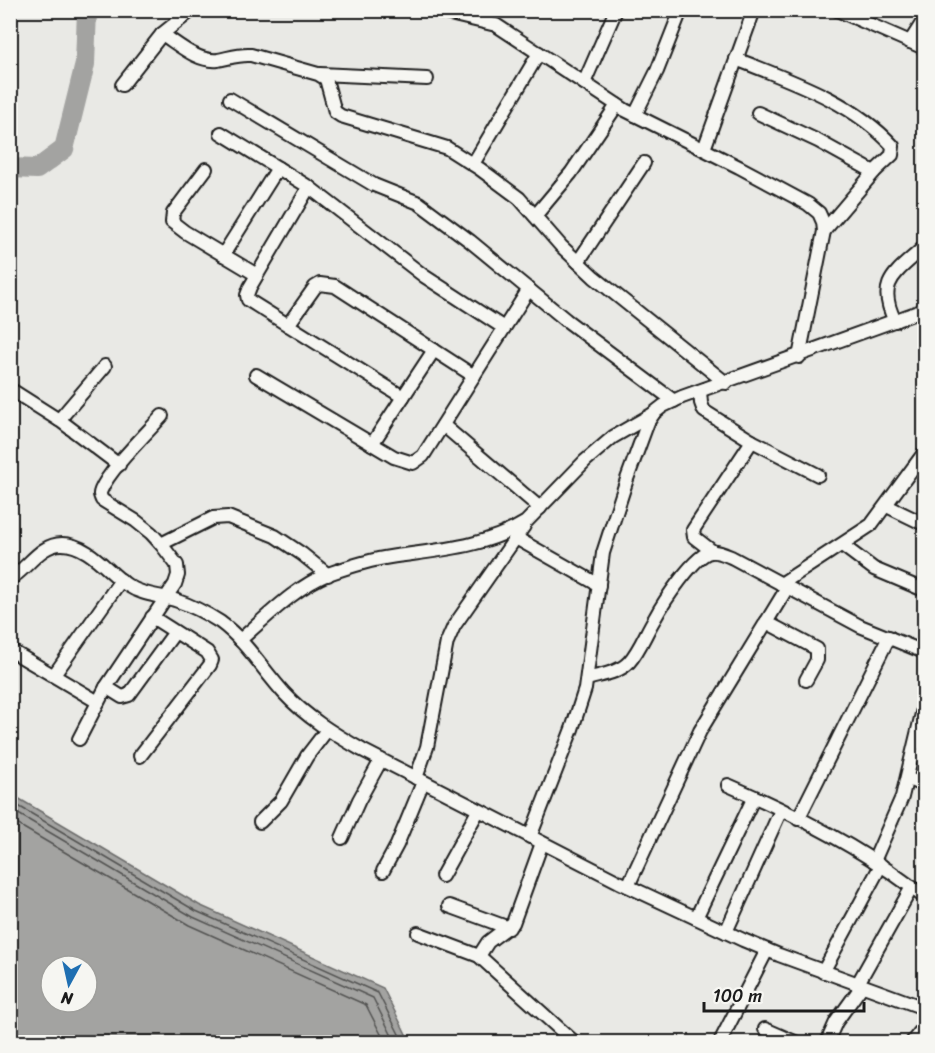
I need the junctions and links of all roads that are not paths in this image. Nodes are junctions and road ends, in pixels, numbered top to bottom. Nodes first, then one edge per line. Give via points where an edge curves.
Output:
1 (192, 10) edge
2 (433, 10) edge
3 (616, 10) edge
4 (681, 10) edge
5 (754, 10) edge
6 (837, 10) edge
7 (459, 13) edge
8 (865, 16) edge
9 (924, 20) edge
10 (162, 34) junction
11 (910, 42) junction
12 (924, 48) edge
13 (539, 53) junction
14 (736, 59) junction
15 (318, 74) junction
16 (427, 79) dead end
17 (584, 83) junction
18 (122, 85) dead end
19 (230, 99) dead end
20 (617, 105) junction
21 (758, 113) dead end
22 (635, 115) junction
23 (222, 133) dead end
24 (704, 149) junction
25 (644, 163) dead end
26 (473, 164) junction
27 (278, 168) junction
28 (206, 169) dead end
29 (874, 172) junction
30 (309, 187) junction
31 (535, 216) junction
32 (824, 231) junction
33 (924, 247) edge
34 (223, 255) junction
35 (578, 262) junction
36 (257, 275) junction
37 (528, 289) junction
38 (924, 310) edge
39 (895, 321) junction
40 (288, 325) junction
41 (504, 328) junction
42 (434, 350) junction
43 (799, 357) junction
44 (105, 366) dead end
45 (256, 375) dead end
46 (474, 376) junction
47 (726, 382) junction
48 (10, 389) edge
49 (700, 391) junction
50 (403, 397) junction
51 (675, 401) junction
52 (654, 413) junction
53 (162, 416) dead end
54 (59, 420) junction
55 (443, 425) junction
56 (752, 441) junction
57 (372, 444) junction
58 (924, 453) edge
59 (118, 465) junction
60 (818, 476) dead end
61 (887, 506) junction
62 (540, 508) junction
63 (526, 522) junction
64 (924, 524) edge
65 (516, 538) junction
66 (161, 544) junction
67 (842, 545) junction
68 (712, 551) junction
69 (328, 575) junction
70 (10, 579) edge
71 (121, 580) junction
72 (599, 585) junction
73 (784, 586) junction
74 (924, 590) edge
75 (165, 598) junction
76 (152, 617) junction
77 (766, 622) junction
78 (175, 632) junction
79 (889, 637) junction
80 (240, 640) junction
81 (10, 650) edge
82 (924, 652) edge
83 (54, 675) junction
84 (586, 679) junction
85 (807, 680) dead end
86 (106, 687) junction
87 (98, 702) junction
88 (924, 705) edge
89 (327, 730) junction
90 (79, 739) dead end
91 (140, 756) dead end
92 (919, 756) edge
93 (381, 760) junction
94 (907, 778) junction
95 (420, 780) junction
96 (728, 785) dead end
97 (924, 786) edge
98 (754, 796) junction
99 (781, 810) junction
100 (478, 811) junction
101 (798, 819) junction
102 (260, 822) dead end
103 (530, 837) junction
104 (342, 838) dead end
105 (542, 843) junction
106 (878, 863) junction
107 (383, 871) dead end
108 (442, 876) dead end
109 (628, 886) junction
110 (912, 887) junction
111 (924, 897) edge
112 (449, 906) dead end
113 (696, 918) junction
114 (509, 928) junction
115 (726, 932) junction
116 (418, 933) dead end
117 (767, 950) junction
118 (479, 956) junction
119 (823, 972) junction
120 (860, 986) junction
121 (924, 1008) edge
122 (924, 1027) edge
123 (765, 1029) dead end
124 (574, 1042) edge
125 (720, 1042) edge
126 (795, 1042) edge
127 (827, 1042) edge
128 (912, 1042) edge

1 - 10 street
2 - 7 street
3 - 17 street
4 - 22 street
5 - 14 street
6 - 8 street
7 - 13 street via 496,26
8 - 11 street
9 - 11 street
10 - 15 street via 200,58 219,60 251,55
10 - 18 street
11 - 12 street
13 - 17 street
13 - 26 street
14 - 24 street
14 - 29 street via 804,86 849,110 887,140 893,146 892,155
15 - 16 street
15 - 26 street via 326,79 335,112 341,116 431,142
17 - 20 street
19 - 37 street via 374,185 419,203
20 - 22 street
20 - 31 street via 571,173
21 - 29 street
22 - 24 street
23 - 27 street
24 - 32 street via 808,204 819,213
25 - 35 street
26 - 31 street via 519,198
27 - 30 street
27 - 34 street
28 - 34 street via 171,217 185,232
29 - 32 street
30 - 36 street
30 - 41 street via 424,276
31 - 35 street
32 - 43 street
33 - 39 street via 887,288 886,300
34 - 36 street
35 - 47 street
36 - 40 street via 248,300
37 - 41 street
37 - 51 street
38 - 39 street
39 - 43 street
40 - 42 street via 315,287 326,284
40 - 50 street
41 - 46 street
42 - 46 street
42 - 50 street
43 - 47 street
44 - 54 street
45 - 57 street
46 - 55 street
47 - 49 street
48 - 54 street
49 - 51 street
49 - 56 street via 704,411
50 - 57 street
51 - 52 street
52 - 62 street via 613,437
52 - 72 street via 610,528
53 - 59 street
54 - 59 street
55 - 57 street via 423,456 413,463
55 - 62 street
56 - 60 street
56 - 68 street via 693,530 694,537
58 - 61 street
59 - 66 street via 101,490 102,500 151,532
61 - 64 street
61 - 67 street via 870,525
62 - 63 street
63 - 65 street
63 - 69 street via 476,545 387,558
65 - 72 street
65 - 95 street via 454,626 447,642
66 - 69 street via 213,518 228,517 275,537
66 - 75 street via 177,565 178,575
67 - 73 street
67 - 74 street via 874,569
68 - 73 street
68 - 84 street via 699,559 680,581 628,663 608,674
69 - 80 street via 301,589
70 - 71 street via 39,554 62,544 84,551
71 - 75 street via 141,592
71 - 83 street
72 - 84 street
73 - 77 street
73 - 79 street
75 - 76 street
75 - 80 street via 195,608
76 - 78 street
76 - 86 street
77 - 85 street via 817,649 817,660
77 - 109 street via 700,731
78 - 86 street via 129,694 122,697
78 - 91 street via 207,652 212,660
79 - 82 street
79 - 101 street
80 - 89 street via 285,694
81 - 83 street
83 - 87 street
84 - 103 street via 572,729
86 - 87 street
87 - 90 street
88 - 92 street
89 - 93 street
89 - 102 street via 281,801
92 - 94 street
93 - 95 street
93 - 104 street
94 - 97 street
94 - 106 street
95 - 100 street
95 - 107 street via 397,845
96 - 98 street
98 - 99 street
98 - 113 street
99 - 101 street
99 - 115 street
100 - 103 street
100 - 108 street
101 - 106 street
103 - 105 street
105 - 109 street
105 - 114 street
106 - 110 street
106 - 119 street
109 - 113 street
110 - 111 street
110 - 120 street
112 - 114 street
113 - 115 street
114 - 118 street via 488,942
115 - 117 street
116 - 118 street
117 - 119 street
117 - 125 street
118 - 124 street
119 - 120 street
120 - 121 street
120 - 127 street
122 - 128 street
123 - 126 street

